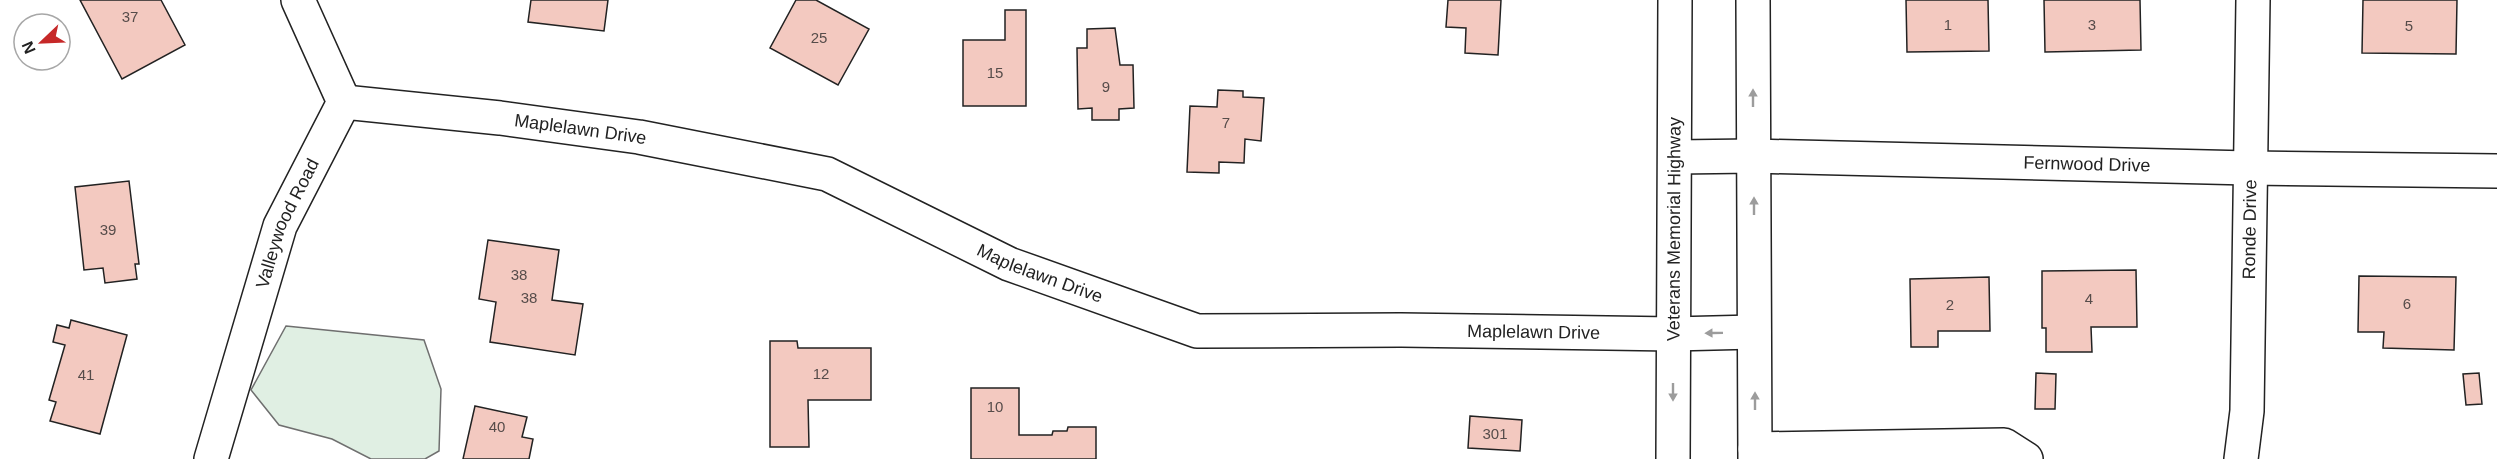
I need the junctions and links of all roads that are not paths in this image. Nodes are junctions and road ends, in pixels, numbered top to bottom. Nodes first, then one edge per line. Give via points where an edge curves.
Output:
1 (298, 0) edge
2 (1675, 0) edge
3 (1754, 0) edge
4 (2253, 0) edge
5 (344, 102) junction
6 (1754, 156) junction
7 (1676, 157) junction
8 (2250, 168) junction
9 (2497, 171) edge
10 (1754, 332) junction
11 (1673, 334) junction
12 (1755, 454) edge
13 (211, 459) edge
14 (1673, 459) edge
15 (2026, 459) edge
16 (2241, 459) edge

1 - 5 street
2 - 7 street, Veterans Memorial Highway
6 -> 3 street
4 - 8 street, Ronde Drive
5 - 11 street, Maplelawn Drive via 639,137 827,174 1009,264 1197,331
5 - 13 street, Valleywood Road via 280,226
6 - 7 street, Fernwood Drive
6 - 8 street, Fernwood Drive
10 -> 6 street
7 - 11 street, Veterans Memorial Highway
8 - 9 street, Fernwood Drive
8 - 16 street, Ronde Drive via 2247,411
10 -> 11 street, Maplelawn Drive
12 -> 10 street
11 -> 14 street, Veterans Memorial Highway
12 - 15 street via 2004,445

